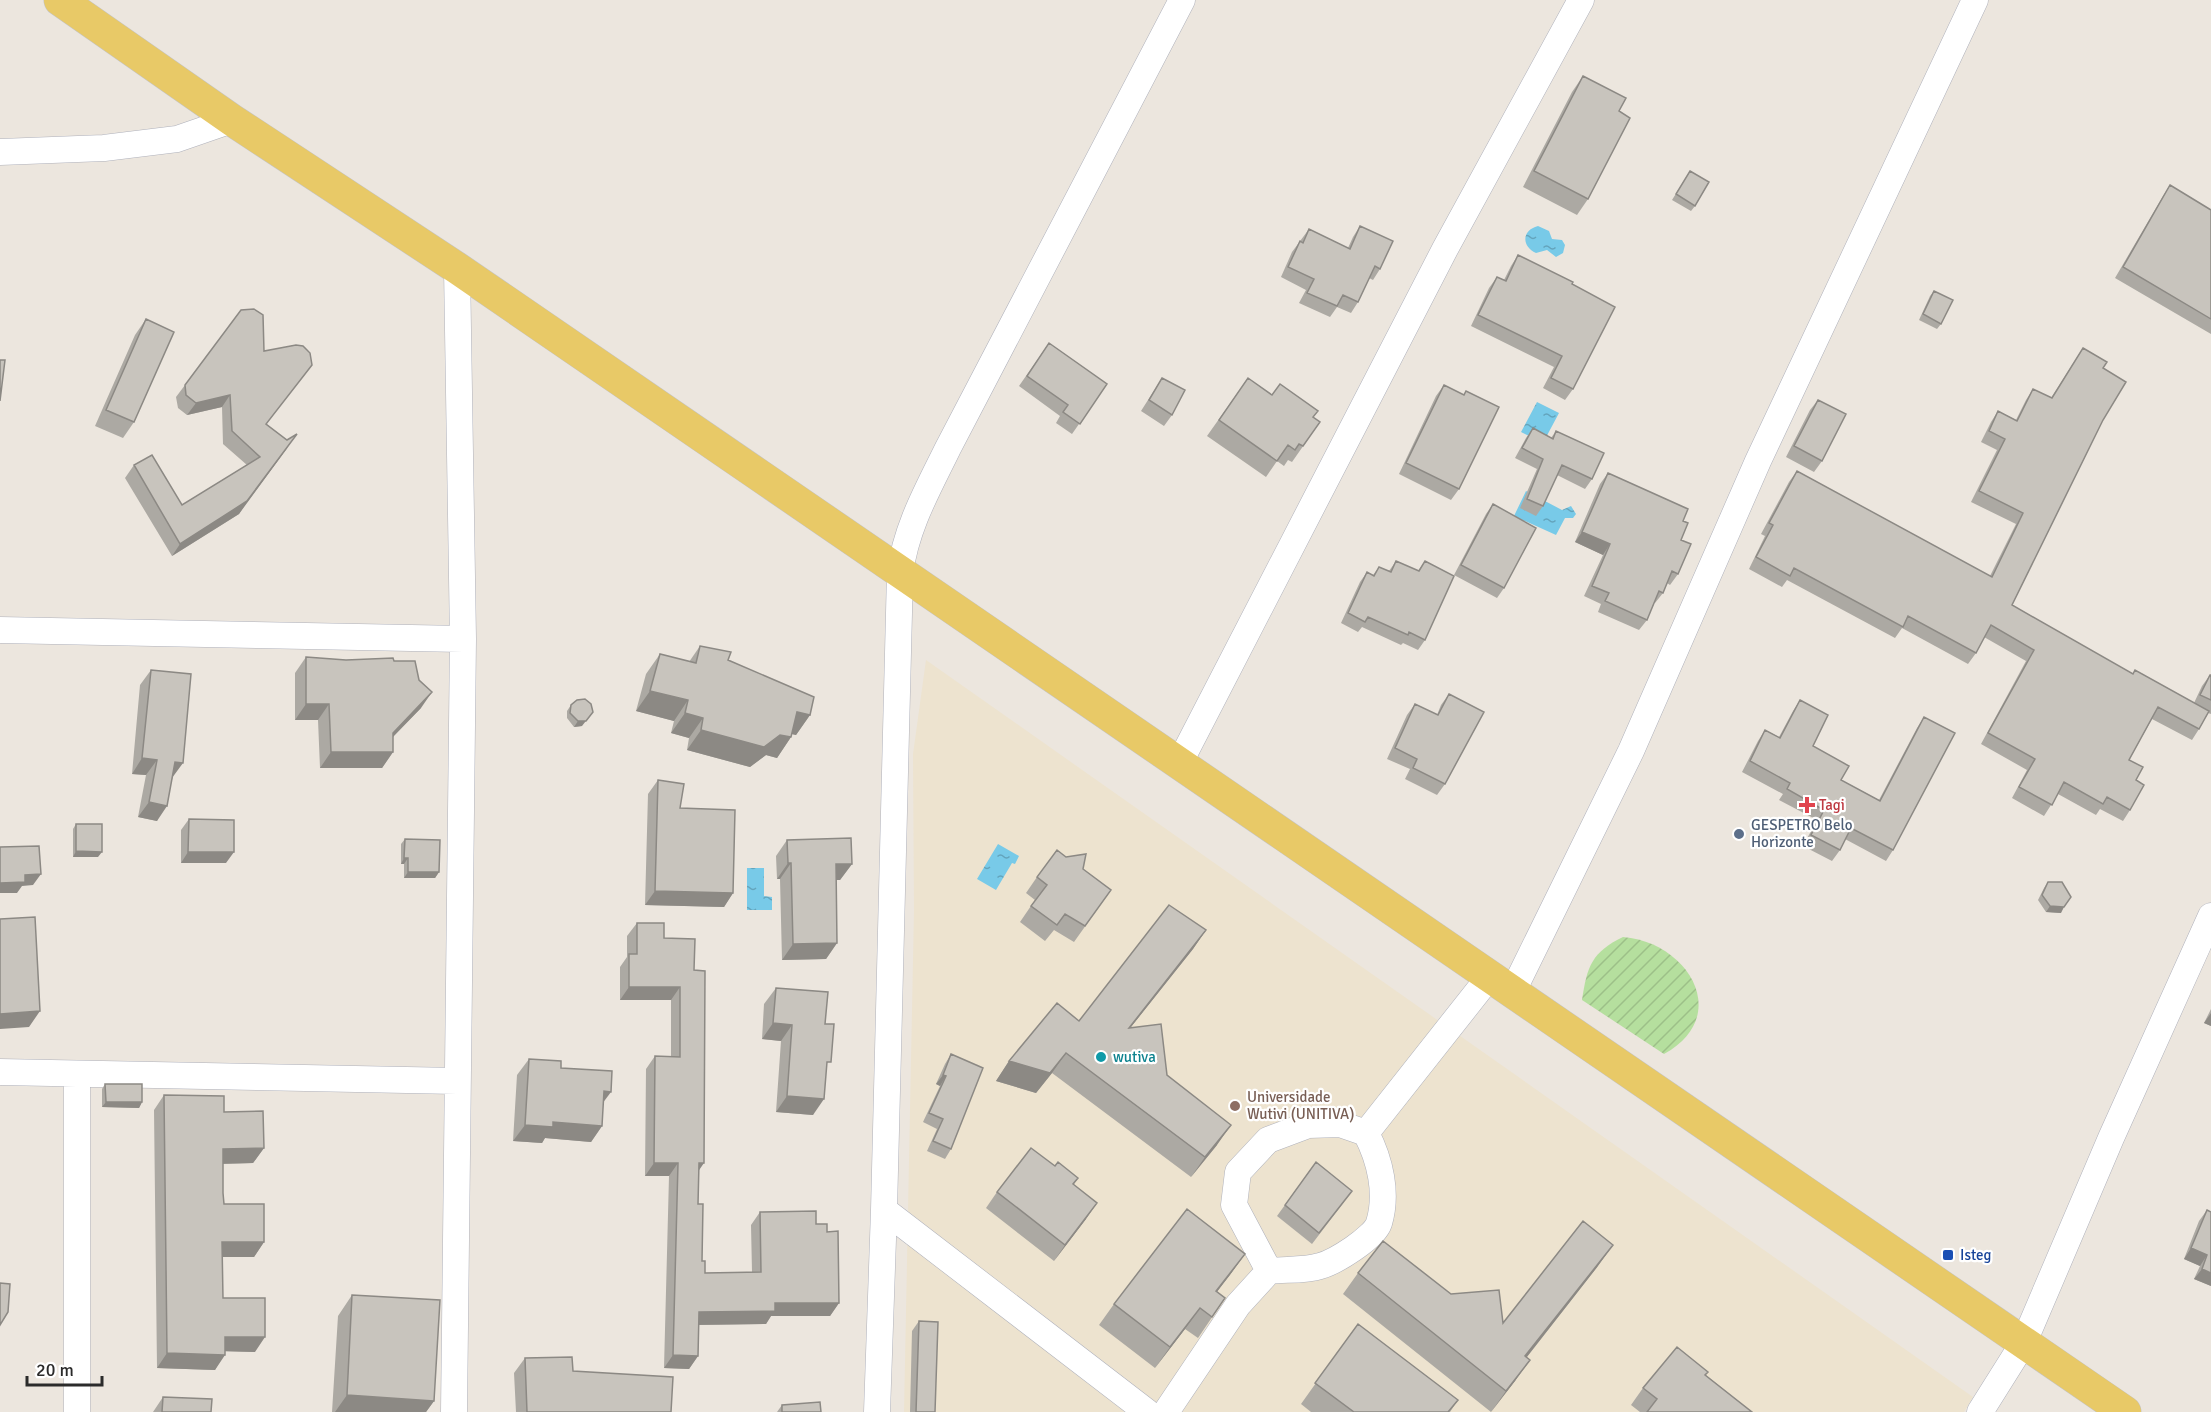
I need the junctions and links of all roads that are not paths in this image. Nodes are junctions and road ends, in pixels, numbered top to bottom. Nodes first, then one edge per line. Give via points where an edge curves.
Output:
1 (60, 0) edge
2 (1182, 0) edge
3 (1581, 0) edge
4 (1975, 0) edge
5 (232, 120) junction
6 (0, 152) edge
7 (457, 268) junction
8 (900, 573) junction
9 (0, 630) edge
10 (463, 639) junction
11 (1179, 764) junction
12 (2211, 916) edge
13 (1502, 984) junction
14 (0, 1072) edge
15 (77, 1074) junction
16 (457, 1081) junction
17 (1366, 1133) junction
18 (884, 1210) junction
19 (1269, 1271) junction
20 (2024, 1342) junction
21 (77, 1412) edge
22 (454, 1412) edge
23 (877, 1412) edge
24 (1147, 1412) edge
25 (1166, 1412) edge
26 (1980, 1412) edge
27 (2125, 1412) edge

1 - 5 main road
2 - 8 street via 912,520
3 - 11 street via 1435,269
4 - 13 street via 1758,461 1631,751
5 - 6 street via 177,140 104,148
5 - 7 main road
7 - 8 main road
7 - 10 street
8 - 11 main road
8 - 18 street
9 - 10 street
10 - 16 street
11 - 13 main road
12 - 20 street
13 - 17 street
13 - 20 main road
14 - 15 street
15 - 16 street
15 - 21 street
16 - 22 street
17 - 19 street via 1378,1156 1383,1192 1379,1226 1355,1248 1320,1266
17 - 19 street via 1340,1124 1308,1125 1268,1140 1238,1172 1234,1205
18 - 23 street
18 - 24 street
19 - 25 street via 1238,1305
20 - 26 street
20 - 27 main road

